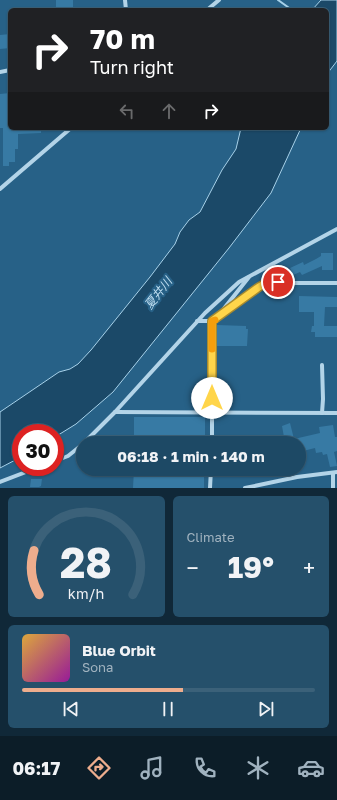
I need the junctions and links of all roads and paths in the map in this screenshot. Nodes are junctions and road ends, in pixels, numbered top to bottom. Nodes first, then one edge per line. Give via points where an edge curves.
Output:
1 (219, 0) edge
2 (209, 8) edge
3 (69, 130) edge
4 (0, 189) edge
5 (337, 230) edge
6 (250, 275) junction
7 (337, 283) edge
8 (217, 318) junction
9 (197, 321) junction
10 (212, 321) junction
11 (322, 365) dead end
12 (115, 412) junction
13 (322, 413) junction
14 (337, 413) edge
15 (212, 414) junction
16 (91, 436) edge
17 (212, 436) edge
18 (76, 450) edge
19 (64, 458) edge
20 (335, 472) edge
21 (16, 476) edge
22 (211, 476) edge
23 (0, 482) edge
24 (210, 488) edge
25 (245, 488) edge
26 (333, 488) edge

1 - 2 street
3 - 4 street
5 - 6 street
6 - 8 street
6 - 9 street
7 - 8 street via 266,283
8 - 10 street
9 - 10 street
9 - 12 street
10 - 15 street
11 - 13 street
12 - 15 street
12 - 16 street
13 - 14 street
13 - 15 street
15 - 17 street
18 - 19 street
20 - 25 street
20 - 26 street
21 - 23 street
22 - 24 street

